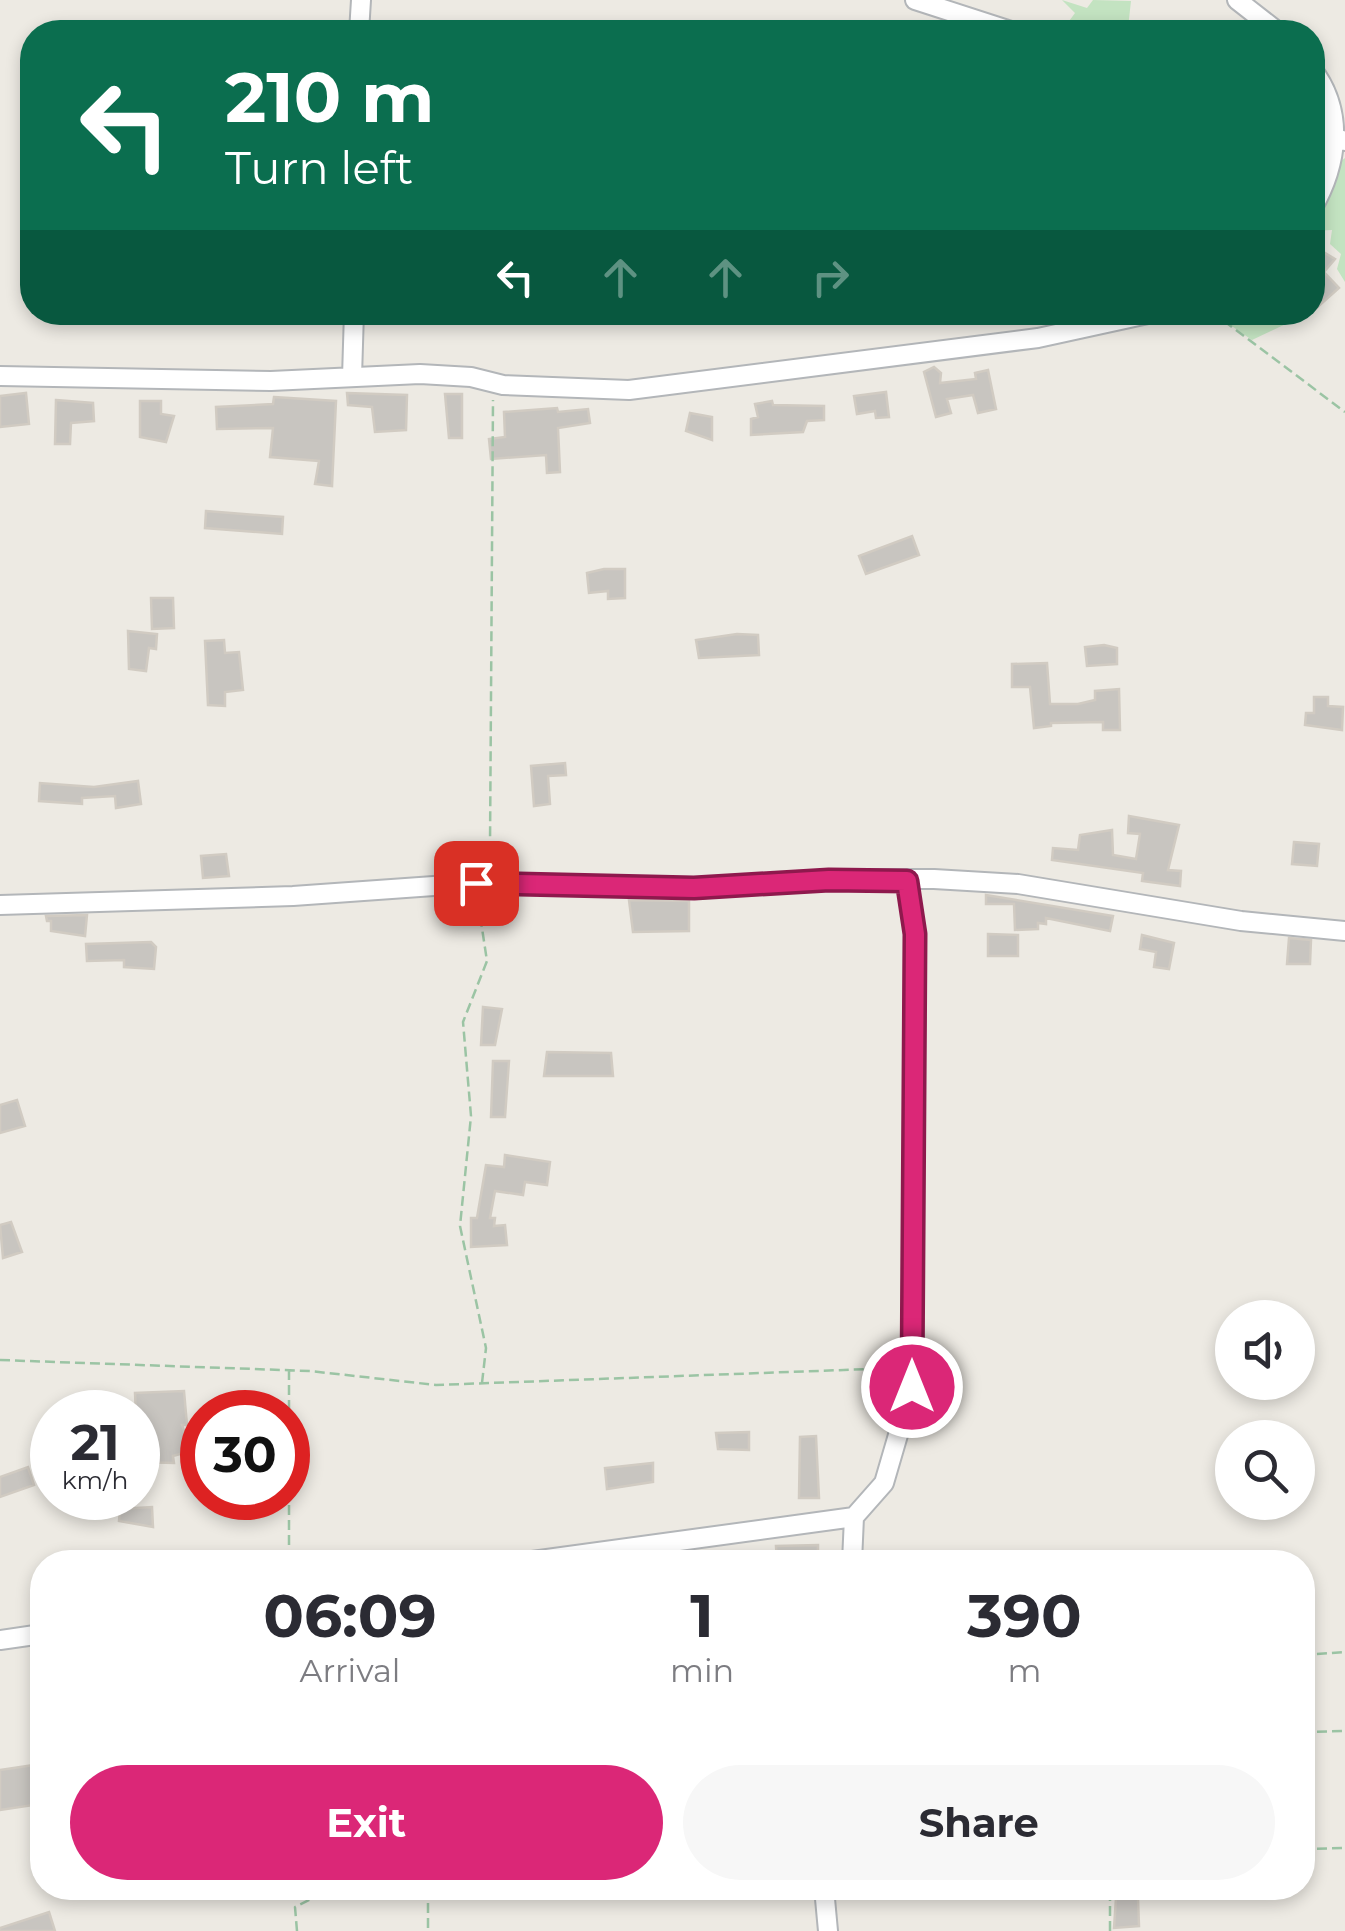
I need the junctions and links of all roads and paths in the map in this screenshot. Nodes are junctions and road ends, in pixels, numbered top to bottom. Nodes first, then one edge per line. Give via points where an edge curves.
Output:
1 (915, 0) edge
2 (1237, 0) edge
3 (977, 20) edge
4 (1263, 20) edge
5 (1325, 88) edge
6 (1341, 140) edge
7 (1325, 181) edge
8 (354, 325) edge
9 (1098, 325) edge
10 (1229, 325) edge
11 (0, 376) edge
12 (352, 376) junction
13 (1345, 412) edge
14 (907, 881) junction
15 (0, 906) edge
16 (1345, 931) edge
17 (0, 1360) edge
18 (912, 1368) junction
19 (289, 1370) junction
20 (854, 1516) junction
21 (289, 1550) edge
22 (611, 1550) edge
23 (853, 1550) edge
24 (30, 1636) edge
25 (0, 1640) edge
26 (1345, 1652) edge
27 (1315, 1654) edge
28 (1345, 1730) edge
29 (1315, 1731) edge
30 (1345, 1848) edge
31 (1315, 1849) edge
32 (309, 1900) edge
33 (428, 1900) edge
34 (825, 1900) edge
35 (1110, 1900) edge
36 (296, 1931) edge
37 (428, 1931) edge
38 (828, 1931) edge
39 (1110, 1931) edge

1 - 3 street
2 - 4 street
5 - 6 street
6 - 7 street
8 - 12 street
9 - 12 street via 629,390 503,386 420,374
10 - 13 path
11 - 12 street
14 - 15 street via 694,888 476,883
14 - 16 street via 1018,884
14 - 18 street via 915,934
17 - 19 path
18 - 19 path via 436,1385
18 - 20 street via 884,1482
19 - 21 path
20 - 22 street
20 - 23 street
24 - 25 street
26 - 27 path
28 - 29 path
30 - 31 path
32 - 36 path via 295,1907
33 - 37 path
34 - 38 street
35 - 39 path

